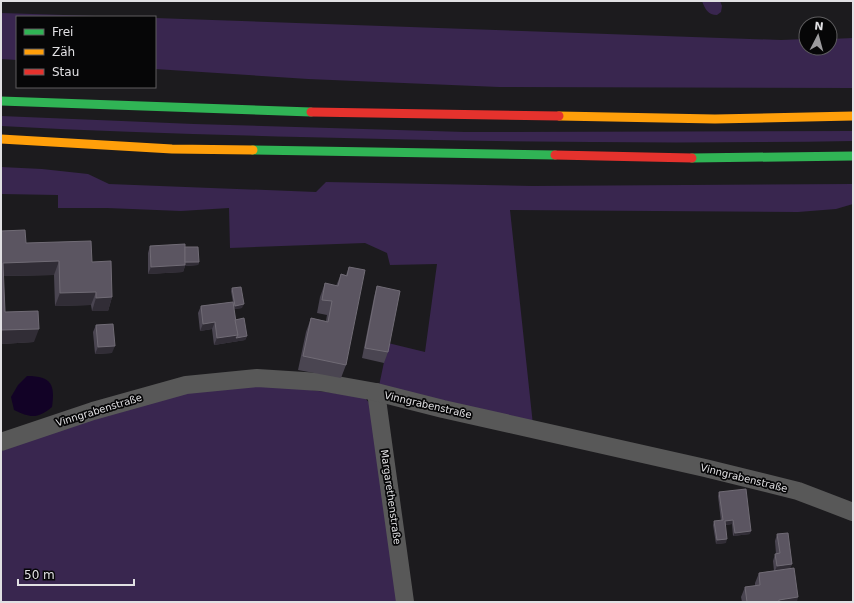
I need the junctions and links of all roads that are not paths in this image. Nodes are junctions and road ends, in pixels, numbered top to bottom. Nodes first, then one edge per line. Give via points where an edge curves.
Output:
1 (1, 101) edge
2 (853, 116) edge
3 (1, 139) edge
4 (853, 156) edge
5 (376, 392) junction
6 (1, 442) edge
7 (853, 512) edge
8 (405, 602) edge

1 - 2 highway via 307,112 714,119
3 - 4 highway via 180,149 716,158
5 - 6 street, Vinngrabenstraße via 320,382 257,378 186,385 93,410
5 - 7 street, Vinngrabenstraße via 798,491
5 - 8 street, Margarethenstraße

